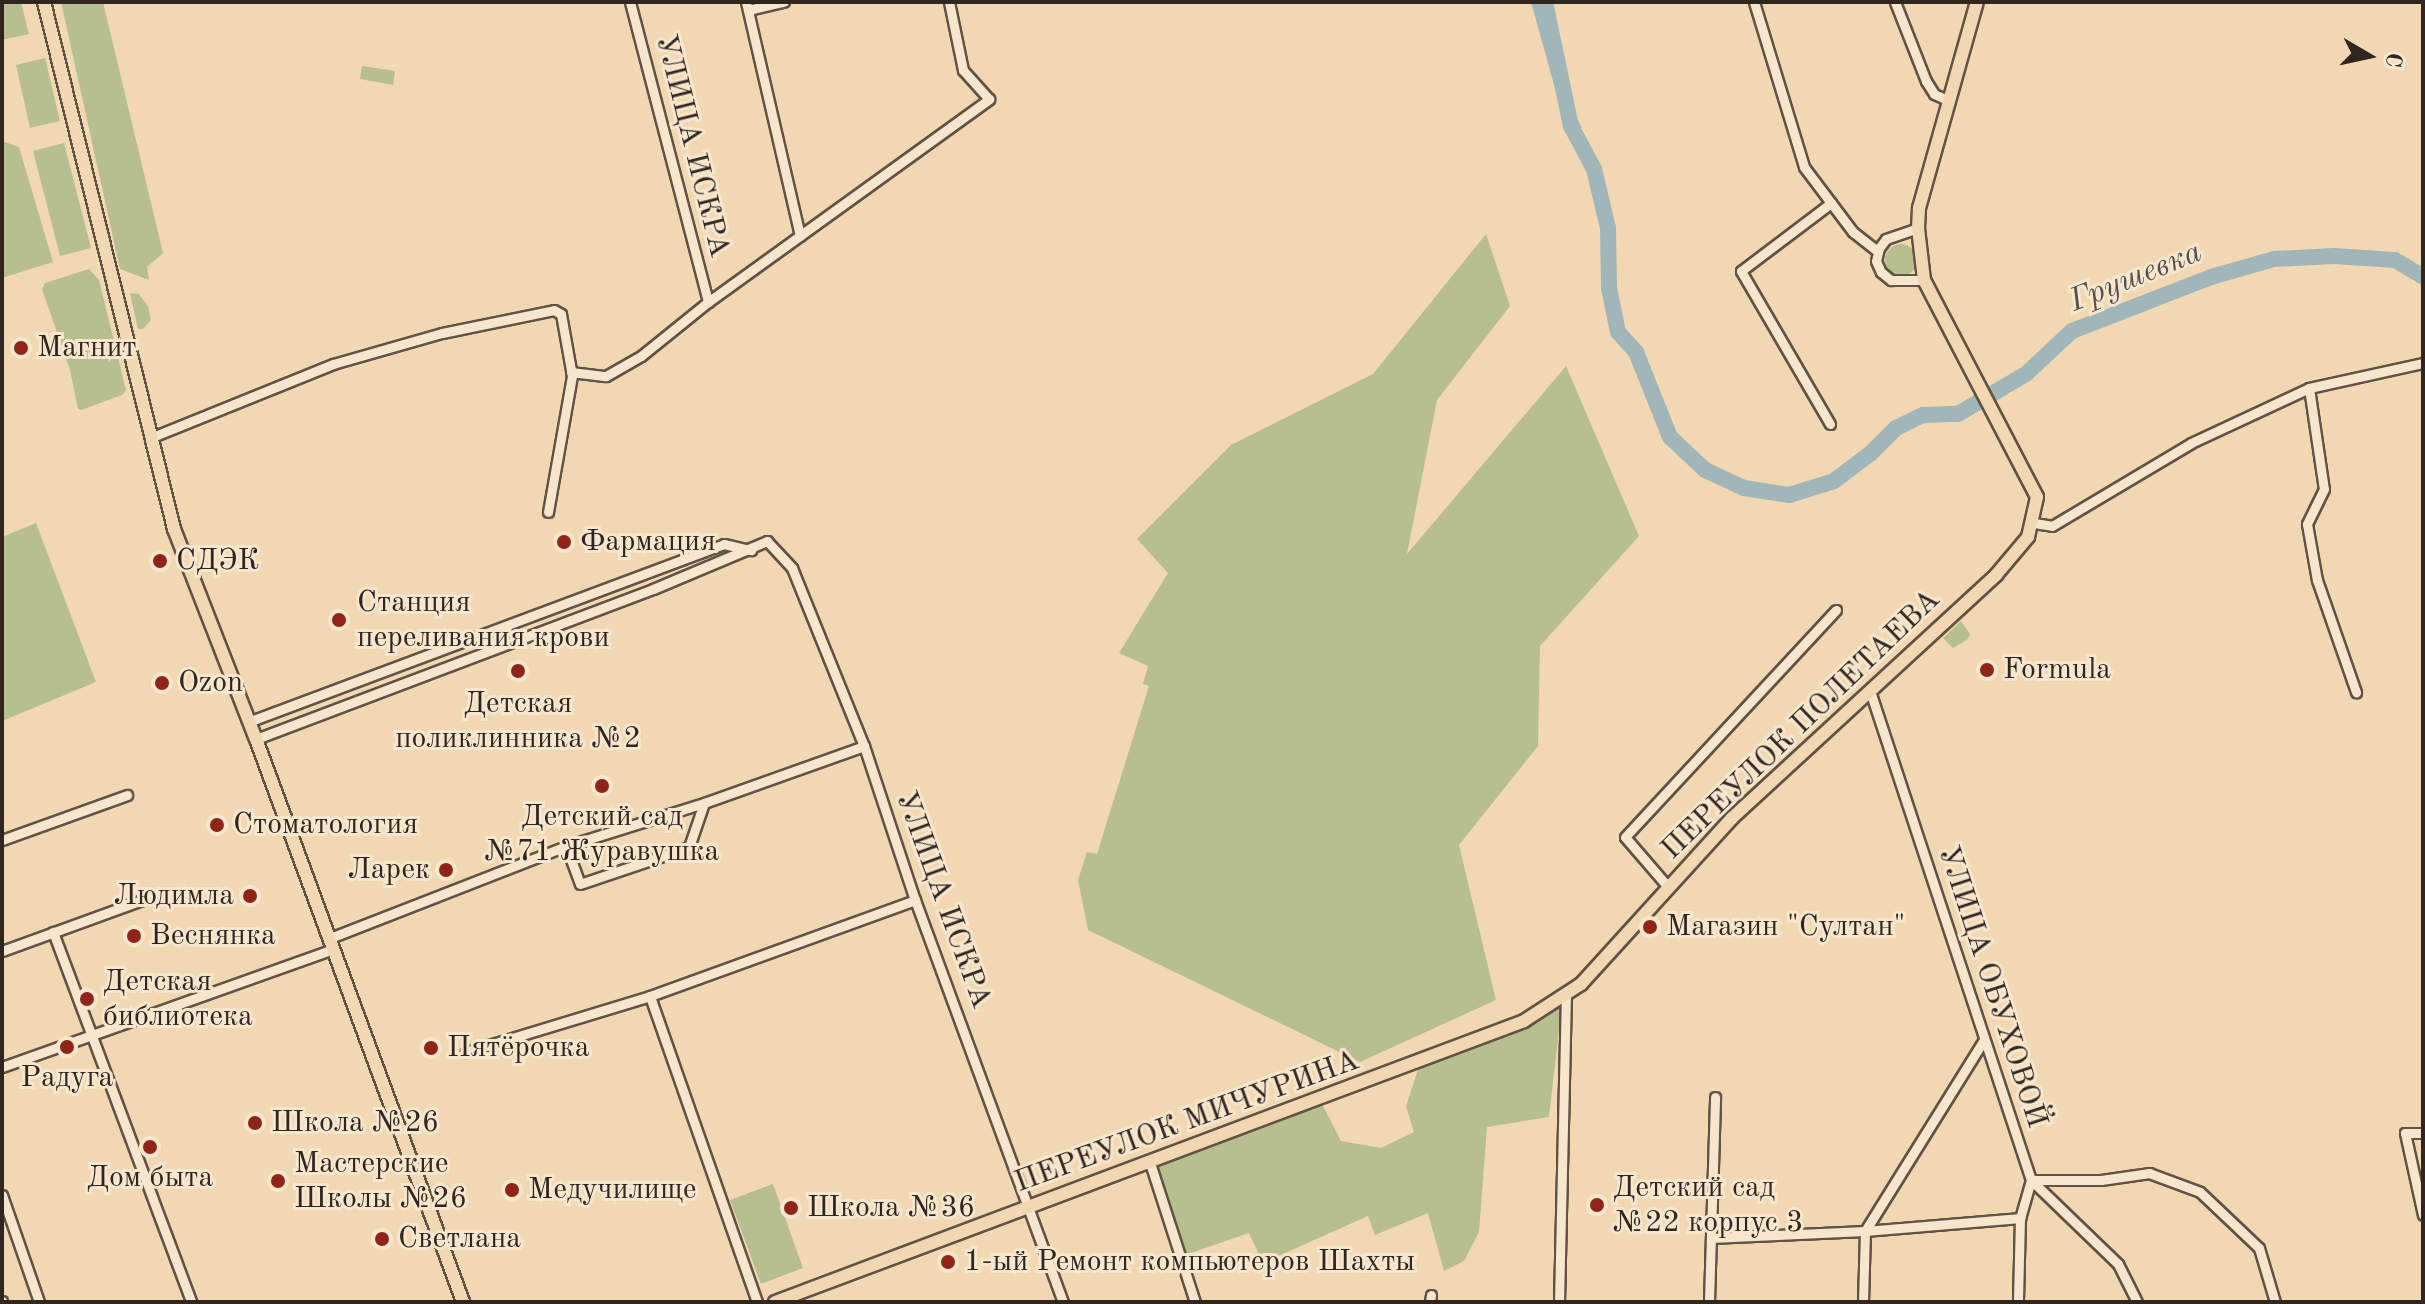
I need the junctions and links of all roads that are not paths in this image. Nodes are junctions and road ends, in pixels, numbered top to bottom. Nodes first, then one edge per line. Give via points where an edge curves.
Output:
1 (44, 2) edge
2 (630, 2) edge
3 (784, 2) edge
4 (949, 2) edge
5 (1754, 2) edge
6 (1895, 2) edge
7 (1977, 2) edge
8 (747, 6) edge
9 (1950, 101) junction
10 (1831, 203) junction
11 (1918, 228) junction
12 (800, 236) junction
13 (1877, 251) junction
14 (1924, 280) junction
15 (708, 302) junction
16 (2423, 363) edge
17 (571, 372) junction
18 (2309, 388) junction
19 (1830, 424) dead end
20 (150, 438) junction
21 (548, 512) dead end
22 (2034, 523) junction
23 (751, 550) junction
24 (1836, 610) dead end
25 (1870, 691) junction
26 (2356, 692) dead end
27 (248, 722) junction
28 (256, 739) junction
29 (864, 746) junction
30 (127, 795) dead end
31 (704, 803) junction
32 (2, 840) edge
33 (566, 846) junction
34 (1669, 888) junction
35 (150, 897) dead end
36 (915, 900) junction
37 (53, 932) junction
38 (332, 944) junction
39 (2, 951) edge
40 (1566, 995) junction
41 (650, 996) junction
42 (93, 1033) junction
43 (1984, 1040) junction
44 (466, 1052) dead end
45 (2, 1067) edge
46 (1715, 1097) dead end
47 (2423, 1133) edge
48 (1150, 1163) junction
49 (2031, 1180) junction
50 (2, 1195) edge
51 (1030, 1208) junction
52 (2423, 1215) edge
53 (2020, 1218) junction
54 (1865, 1231) junction
55 (1711, 1238) junction
56 (39, 1302) edge
57 (191, 1302) edge
58 (463, 1302) edge
59 (757, 1302) edge
60 (775, 1302) edge
61 (1063, 1302) edge
62 (1195, 1302) edge
63 (1559, 1302) edge
64 (1709, 1302) edge
65 (1863, 1302) edge
66 (2018, 1302) edge
67 (2137, 1302) edge
68 (2275, 1302) edge

1 - 20 main road
2 - 15 street, УЛИЦА ИСКРА
3 - 8 street
4 - 12 street via 963,70 989,99
5 - 10 street via 1804,167
6 - 9 street via 1926,81 1934,94
7 - 9 main road
8 - 12 street
9 - 11 main road
10 - 13 street via 1853,232
10 - 19 street via 1741,271
11 - 13 street via 1889,238
11 - 14 main road
12 - 15 street
13 - 14 street via 1877,265 1887,278
14 - 22 main road via 2031,481 2037,497
15 - 17 street via 641,356 606,376
16 - 18 street
17 - 20 street via 561,314 545,311 333,364
17 - 21 street
18 - 22 street via 2191,443 2052,526
18 - 26 street via 2324,489 2307,524 2317,580
20 - 27 main road via 191,581
22 - 25 main road, ПЕРЕУЛОК ПОЛЕТАЕВА via 1996,575
23 - 27 street via 724,544
23 - 28 street
23 - 29 street, УЛИЦА ИСКРА via 767,541 792,568
24 - 34 street via 1625,837
25 - 34 main road, ПЕРЕУЛОК ПОЛЕТАЕВА via 1732,818
25 - 43 street, УЛИЦА ОБУХОВОЙ
27 - 28 main road
28 - 38 main road
29 - 31 street
29 - 36 street, УЛИЦА ИСКРА
30 - 32 street
31 - 33 street
31 - 33 street via 689,847 580,884
33 - 38 street
34 - 40 main road, ПЕРЕУЛОК ПОЛЕТАЕВА
35 - 37 street
36 - 41 street
36 - 51 street, УЛИЦА ИСКРА
37 - 39 street
37 - 42 street
38 - 42 street
38 - 58 main road
40 - 48 main road, ПЕРЕУЛОК МИЧУРИНА via 1524,1021
40 - 63 street
41 - 44 street
41 - 59 street
42 - 45 street
42 - 57 street
43 - 49 street, УЛИЦА ОБУХОВОЙ
43 - 54 street
46 - 55 street
47 - 52 street via 2405,1133
48 - 51 main road, ПЕРЕУЛОК МИЧУРИНА
48 - 62 street
49 - 53 street
49 - 67 street via 2118,1264
49 - 68 street via 2101,1180 2149,1173 2200,1192 2259,1248
50 - 56 street
51 - 60 main road, ПЕРЕУЛОК МИЧУРИНА
51 - 61 street, УЛИЦА ИСКРА
53 - 54 street
53 - 66 street
54 - 55 street
54 - 65 street
55 - 64 street

